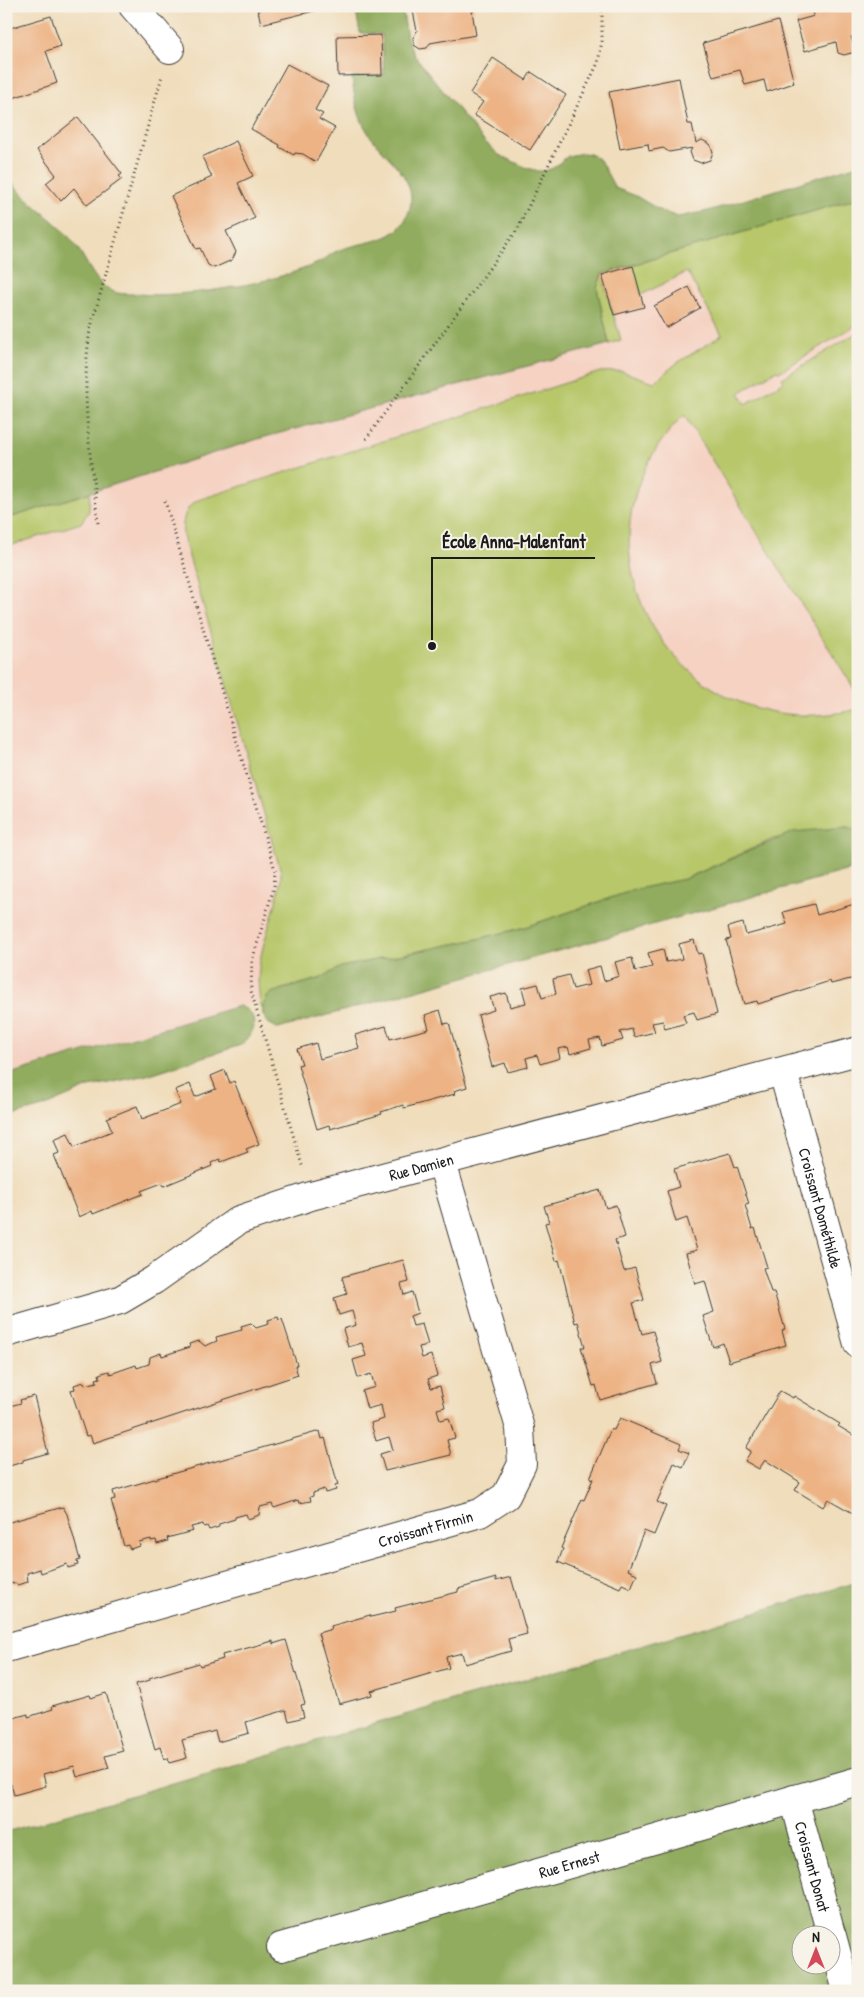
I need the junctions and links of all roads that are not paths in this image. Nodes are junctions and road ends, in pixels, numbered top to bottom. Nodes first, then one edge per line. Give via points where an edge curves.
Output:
1 (133, 6) edge
2 (170, 49) road end
3 (858, 1051) edge
4 (784, 1072) junction
5 (442, 1163) junction
6 (6, 1333) edge
7 (858, 1344) edge
8 (6, 1648) edge
9 (858, 1781) edge
10 (794, 1799) junction
11 (828, 1924) edge
12 (281, 1947) dead end
13 (842, 1974) edge
14 (847, 1991) edge

1 - 2 street
3 - 4 street, Rue Damien
4 - 5 street, Rue Damien
4 - 7 street, Croissant Dométhilde
5 - 6 street, Rue Damien via 311,1196 239,1220 120,1300
5 - 8 street, Croissant Firmin via 520,1428 522,1464 506,1496 480,1513
9 - 10 street, Rue Ernest
10 - 11 street, Croissant Donat
10 - 12 street, Rue Ernest
13 - 14 street, Croissant Donat

